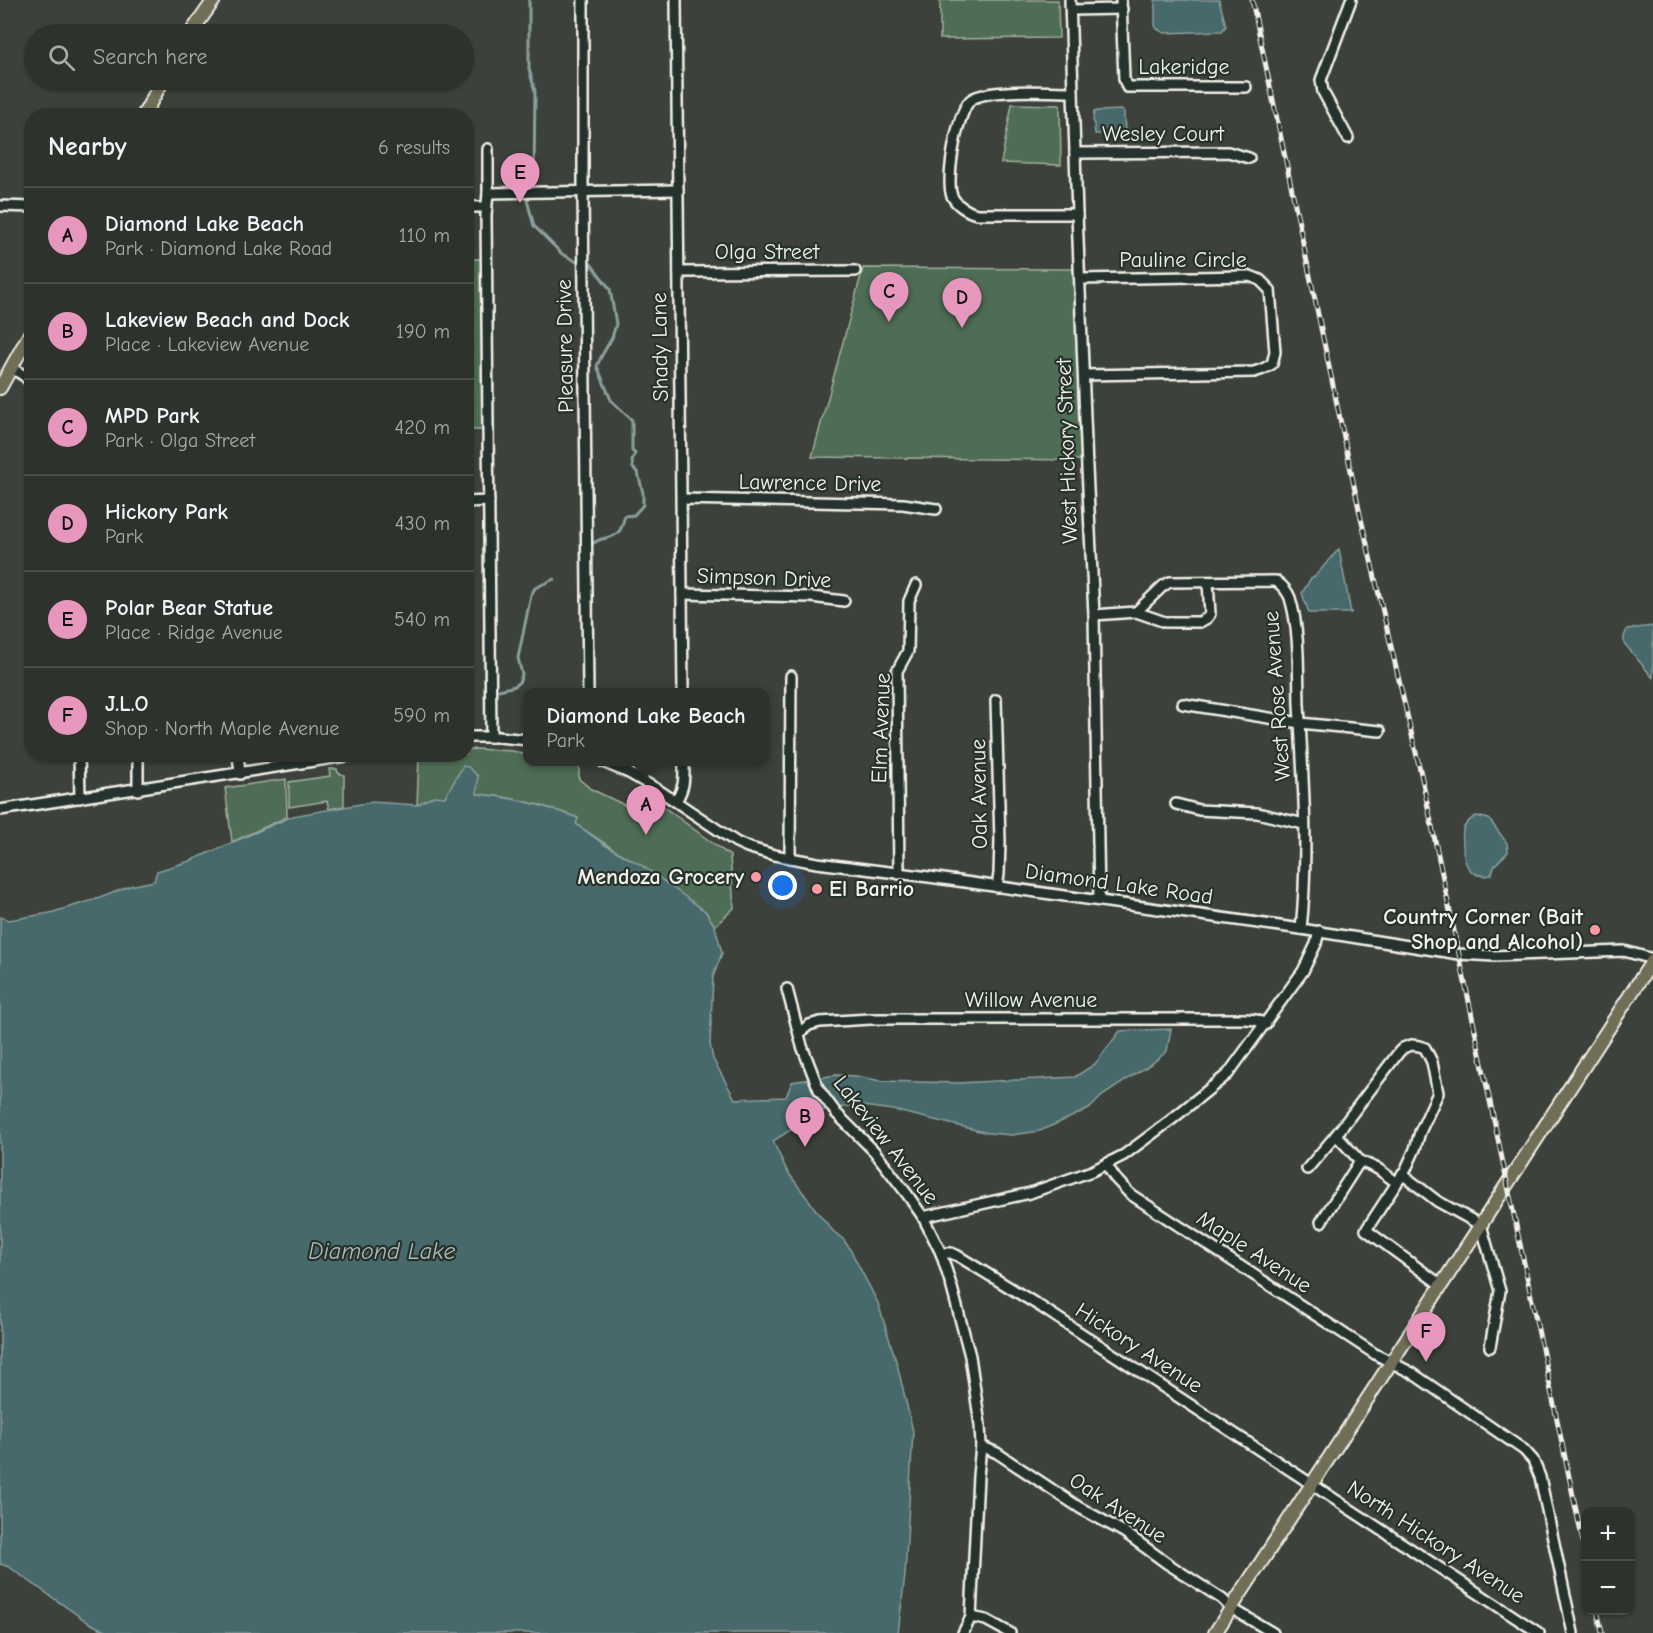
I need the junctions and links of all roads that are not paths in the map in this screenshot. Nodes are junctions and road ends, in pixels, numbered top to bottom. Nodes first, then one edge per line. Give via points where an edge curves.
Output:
1 (214, 0) edge
2 (583, 0) edge
3 (676, 0) edge
4 (1070, 0) edge
5 (1351, 0) edge
6 (1121, 4) edge
7 (1071, 10) junction
8 (197, 24) edge
9 (1246, 87) dead end
10 (157, 90) edge
11 (1073, 92) junction
12 (147, 108) edge
13 (1348, 138) dead end
14 (488, 149) dead end
15 (1075, 153) junction
16 (1249, 158) dead end
17 (678, 190) junction
18 (583, 191) junction
19 (489, 194) junction
20 (0, 206) edge
21 (24, 207) edge
22 (474, 207) edge
23 (486, 207) junction
24 (1077, 214) junction
25 (855, 271) dead end
26 (679, 272) junction
27 (1080, 279) junction
28 (24, 345) edge
29 (11, 369) junction
30 (24, 375) edge
31 (1084, 375) junction
32 (0, 388) edge
33 (682, 499) junction
34 (489, 501) junction
35 (474, 502) edge
36 (936, 509) dead end
37 (1208, 582) junction
38 (916, 585) dead end
39 (682, 594) junction
40 (843, 601) dead end
41 (1137, 612) junction
42 (1094, 615) junction
43 (791, 676) dead end
44 (588, 688) edge
45 (683, 688) edge
46 (996, 700) dead end
47 (1182, 704) dead end
48 (1300, 723) junction
49 (1380, 731) dead end
50 (474, 737) edge
51 (491, 737) junction
52 (523, 740) edge
53 (79, 762) edge
54 (138, 762) edge
55 (239, 762) edge
56 (311, 762) edge
57 (612, 766) edge
58 (684, 766) edge
59 (240, 774) junction
60 (138, 790) junction
61 (80, 798) junction
62 (676, 801) junction
63 (1176, 804) dead end
64 (0, 810) edge
65 (1304, 824) junction
66 (790, 858) junction
67 (899, 874) junction
68 (997, 887) junction
69 (1099, 900) junction
70 (1301, 929) junction
71 (1319, 931) junction
72 (1653, 960) edge
73 (788, 989) dead end
74 (1266, 1024) junction
75 (799, 1033) junction
76 (1336, 1135) junction
77 (1360, 1161) junction
78 (1106, 1164) junction
79 (1307, 1169) dead end
80 (1399, 1178) junction
81 (923, 1217) junction
82 (1321, 1222) dead end
83 (1481, 1225) junction
84 (941, 1253) junction
85 (1441, 1285) junction
86 (1490, 1347) dead end
87 (1390, 1363) junction
88 (981, 1446) junction
89 (1312, 1484) junction
90 (1232, 1608) junction
91 (971, 1617) junction
92 (963, 1633) edge
93 (1010, 1633) edge
94 (1215, 1633) edge
95 (1273, 1633) edge
96 (1539, 1633) edge
97 (1574, 1633) edge

1 - 8 main road
2 - 18 street, Pleasure Drive
3 - 17 street, Shady Lane
4 - 7 street, West Hickory Street
5 - 13 street via 1321,80 1323,92
6 - 7 street, Lakeridge
6 - 9 street, Lakeridge via 1127,87
7 - 11 street, West Hickory Street
10 - 12 main road
11 - 15 street, West Hickory Street
11 - 24 street via 994,93 972,99 966,105 957,133 950,183 952,196 967,211 977,214
14 - 19 street
15 - 16 street, Wesley Court via 1228,152
15 - 24 street, West Hickory Street
17 - 18 street
17 - 26 street, Shady Lane
18 - 19 street
18 - 44 street, Pleasure Drive
19 - 23 street
20 - 21 street
22 - 23 street
23 - 34 street
24 - 27 street, West Hickory Street
25 - 26 street, Olga Street
26 - 33 street, Shady Lane
27 - 31 street, West Hickory Street
27 - 31 street, Pauline Circle via 1250,276 1270,290 1275,352 1272,364 1254,372
28 - 29 main road
29 - 30 street
29 - 32 main road
31 - 42 street, West Hickory Street
33 - 36 street, Lawrence Drive via 903,504
33 - 39 street, Shady Lane
34 - 35 street
34 - 51 street
37 - 41 street, West Rose Avenue via 1166,584
37 - 41 street via 1210,614 1200,622 1165,622
37 - 48 street, West Rose Avenue via 1276,581 1284,587 1295,622
38 - 67 street, Elm Avenue via 909,601 908,651 897,671
39 - 40 street, Simpson Drive
39 - 45 street, Shady Lane
41 - 42 street
42 - 69 street, West Hickory Street
43 - 66 street
46 - 68 street, Oak Avenue via 1000,841
47 - 48 street
48 - 49 street
48 - 65 street, West Rose Avenue
50 - 51 street
51 - 52 street
53 - 61 street
54 - 60 street
55 - 59 street
56 - 59 street
57 - 62 street, Diamond Lake Road
58 - 62 street via 682,792
59 - 60 street
60 - 61 street
61 - 64 street
62 - 66 street, Diamond Lake Road via 736,842
63 - 65 street via 1199,810 1257,813
65 - 70 street, West Rose Avenue
66 - 67 street, Diamond Lake Road
67 - 68 street, Diamond Lake Road
68 - 69 street, Diamond Lake Road
69 - 70 street, Diamond Lake Road
70 - 71 street, Diamond Lake Road
71 - 72 street, Diamond Lake Road via 1474,956 1624,951
71 - 74 street via 1304,971
72 - 83 main road
73 - 75 street, Lakeview Avenue
74 - 75 street, Willow Avenue via 1246,1019 870,1019 820,1022
74 - 78 street via 1228,1074 1124,1155
75 - 81 street, Lakeview Avenue via 819,1090 874,1150
76 - 77 street
76 - 79 street
76 - 80 street via 1403,1048 1425,1048 1438,1093
77 - 80 street
77 - 82 street
78 - 81 street via 1030,1193
78 - 87 street, Maple Avenue via 1130,1194
80 - 83 street
80 - 85 street via 1366,1230
81 - 84 street, Lakeview Avenue
83 - 85 main road
83 - 86 street via 1500,1291
84 - 88 street, Lakeview Avenue via 970,1356
84 - 89 street, Hickory Avenue via 958,1256 1029,1299
85 - 87 main road
87 - 89 main road
87 - 97 street, Maple Avenue via 1412,1373 1533,1460 1540,1476
88 - 90 street, Oak Avenue via 1124,1532
88 - 91 street, Lakeview Avenue
89 - 90 main road
89 - 96 street, North Hickory Avenue
90 - 94 main road
90 - 95 street, Oak Avenue
91 - 92 street, Lakeview Avenue
91 - 93 street

